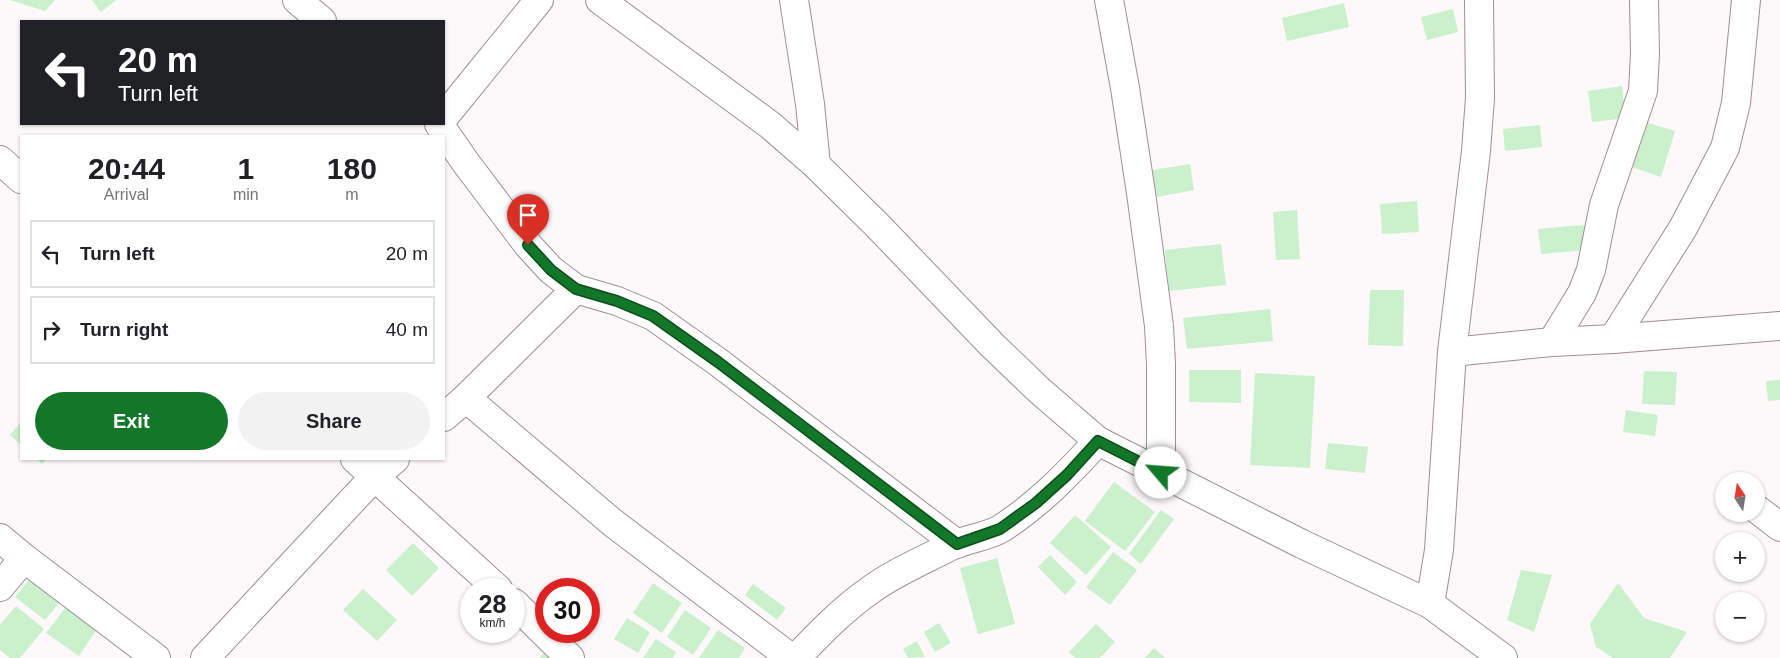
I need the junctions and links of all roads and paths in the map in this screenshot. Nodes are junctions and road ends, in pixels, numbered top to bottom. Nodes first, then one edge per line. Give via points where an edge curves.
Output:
1 (297, 0) edge
2 (539, 0) edge
3 (600, 0) edge
4 (794, 0) edge
5 (1109, 0) edge
6 (1479, 0) edge
7 (1644, 0) edge
8 (1746, 0) edge
9 (321, 20) edge
10 (445, 116) edge
11 (440, 125) edge
12 (0, 160) edge
13 (816, 165) junction
14 (20, 178) edge
15 (576, 289) junction
16 (1780, 326) edge
17 (1613, 339) junction
18 (1552, 342) junction
19 (1452, 352) junction
20 (466, 398) junction
21 (445, 416) edge
22 (1098, 441) junction
23 (375, 464) edge
24 (1161, 473) junction
25 (1765, 515) edge
26 (1780, 527) edge
27 (0, 538) edge
28 (957, 544) junction
29 (24, 558) junction
30 (487, 578) edge
31 (0, 586) edge
32 (1430, 604) junction
33 (525, 614) edge
34 (156, 658) edge
35 (205, 658) edge
36 (570, 658) edge
37 (790, 658) edge
38 (796, 658) edge
39 (1503, 658) edge

1 - 9 street
2 - 10 street
3 - 13 street via 754,114
4 - 13 street
5 - 24 street via 1159,326
6 - 19 street via 1480,98 1476,151
7 - 18 street via 1643,90 1604,205 1591,270 1582,293
8 - 17 street via 1736,103 1725,148 1683,228
11 - 15 street via 528,245 551,270
12 - 14 street
13 - 22 street via 992,345
15 - 20 street
15 - 28 street via 653,316
16 - 17 street
17 - 18 street
18 - 19 street
19 - 32 street via 1439,550
20 - 21 street
20 - 37 street via 613,523
22 - 24 street
22 - 28 street via 1036,503 1000,529
23 - 30 street
23 - 35 street
24 - 32 street
25 - 26 street
27 - 29 street
28 - 38 street via 870,590 840,614
29 - 31 street
29 - 34 street
32 - 39 street
33 - 36 street

